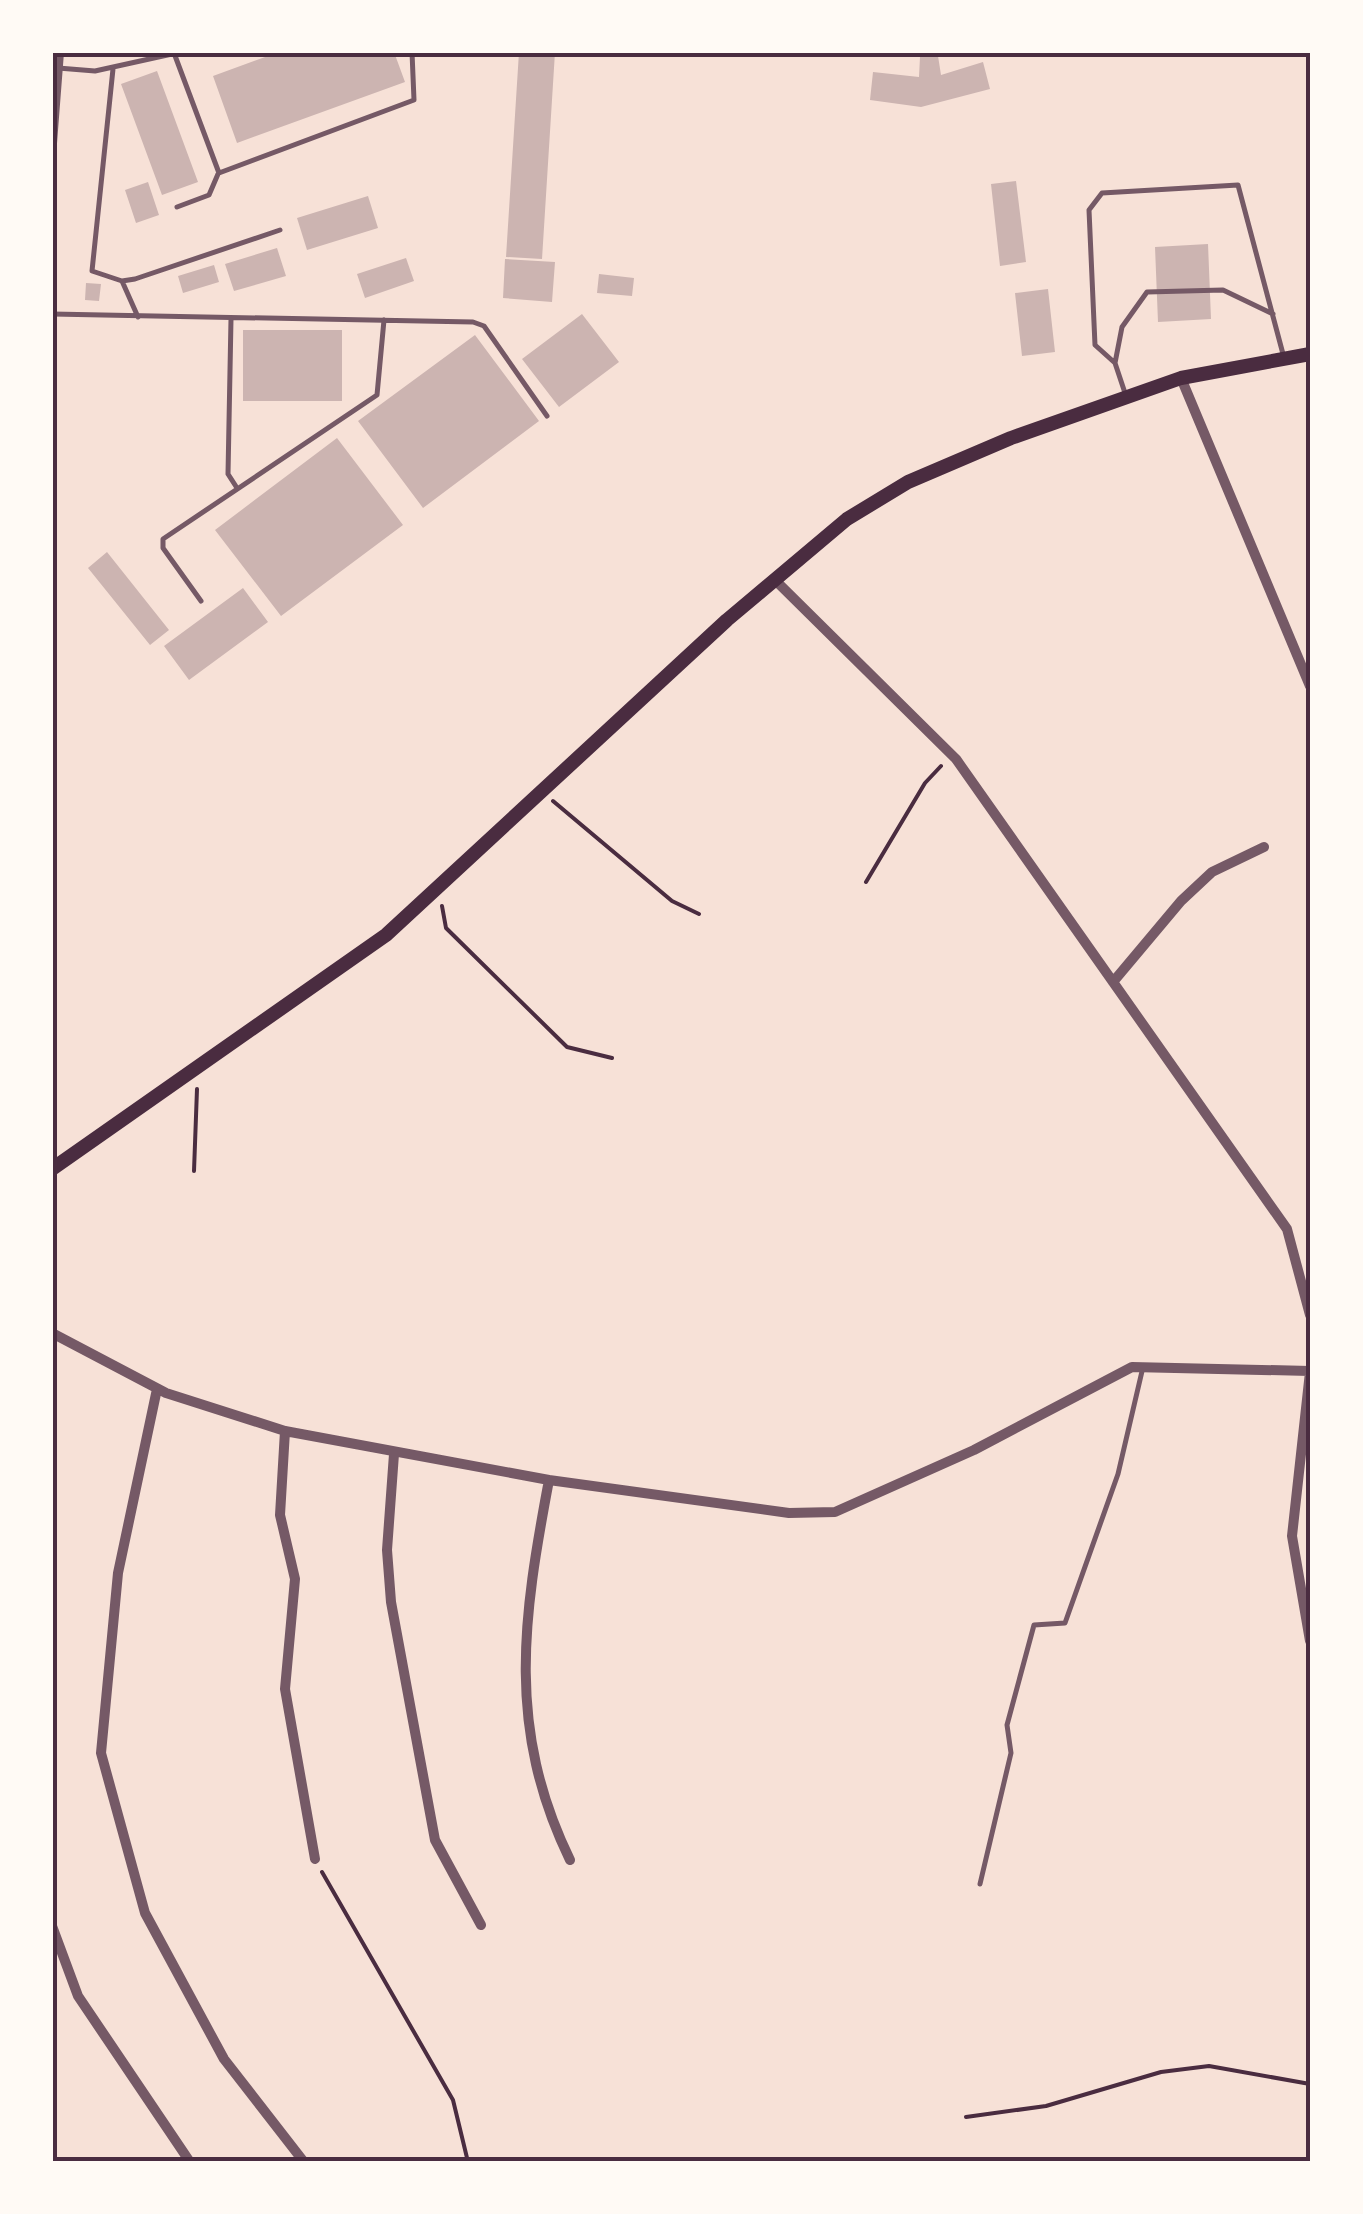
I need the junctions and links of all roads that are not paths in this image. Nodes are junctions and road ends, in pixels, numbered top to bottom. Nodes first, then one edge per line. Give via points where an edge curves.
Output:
1 (59, 52) edge
2 (208, 52) edge
3 (220, 52) edge
4 (412, 52) edge
5 (178, 53) edge
6 (58, 68) junction
7 (113, 69) junction
8 (52, 144) edge
9 (219, 173) junction
10 (177, 207) dead end
11 (280, 230) dead end
12 (122, 281) junction
13 (52, 314) edge
14 (1273, 314) junction
15 (138, 318) junction
16 (231, 319) junction
17 (384, 320) junction
18 (1310, 354) edge
19 (1284, 357) junction
20 (1115, 363) junction
21 (1181, 378) junction
22 (1126, 397) junction
23 (547, 416) dead end
24 (238, 489) junction
25 (775, 580) junction
26 (201, 601) dead end
27 (1310, 686) edge
28 (1264, 847) dead end
29 (1113, 982) junction
30 (52, 1169) edge
31 (1310, 1316) edge
32 (52, 1334) edge
33 (1142, 1368) junction
34 (1310, 1371) edge
35 (157, 1388) junction
36 (285, 1431) junction
37 (394, 1454) junction
38 (550, 1480) junction
39 (1310, 1641) edge
40 (315, 1859) road end
41 (570, 1860) dead end
42 (980, 1884) dead end
43 (480, 1925) dead end
44 (52, 1926) edge
45 (190, 2162) edge
46 (304, 2162) edge

1 - 6 street
2 - 3 lane
4 - 9 lane via 414,100
5 - 7 lane
5 - 9 lane
6 - 7 lane
6 - 8 street
7 - 12 lane via 90,259 92,271
9 - 10 lane via 210,195
11 - 12 lane
12 - 15 lane
13 - 15 lane
14 - 19 lane
14 - 20 lane via 1223,290 1147,292 1122,327
14 - 20 lane via 1238,185 1102,193 1089,210 1095,346
15 - 16 lane
16 - 17 lane
16 - 24 lane via 228,474
17 - 23 lane via 484,326
17 - 24 lane via 377,395
18 - 19 main road
19 - 21 main road
20 - 22 lane
21 - 22 main road
21 - 27 street
22 - 25 main road via 908,482 847,519
24 - 26 lane via 163,539
25 - 29 street via 952,755
25 - 30 main road via 386,935
28 - 29 street via 1212,872
29 - 31 street via 1287,1228
32 - 35 street
33 - 34 street
33 - 38 street via 834,1512
33 - 42 lane via 1118,1474 1065,1622 1034,1625 1007,1725 1010,1753
34 - 39 street via 1292,1536
35 - 36 street
35 - 46 street via 118,1573 101,1753 144,1913 224,2059
36 - 37 street
36 - 40 street via 280,1515 295,1578 285,1690
37 - 38 street
37 - 43 street via 387,1550 391,1602 434,1840
38 - 41 street via 526,1603 525,1698 549,1818
44 - 45 street via 78,1996

